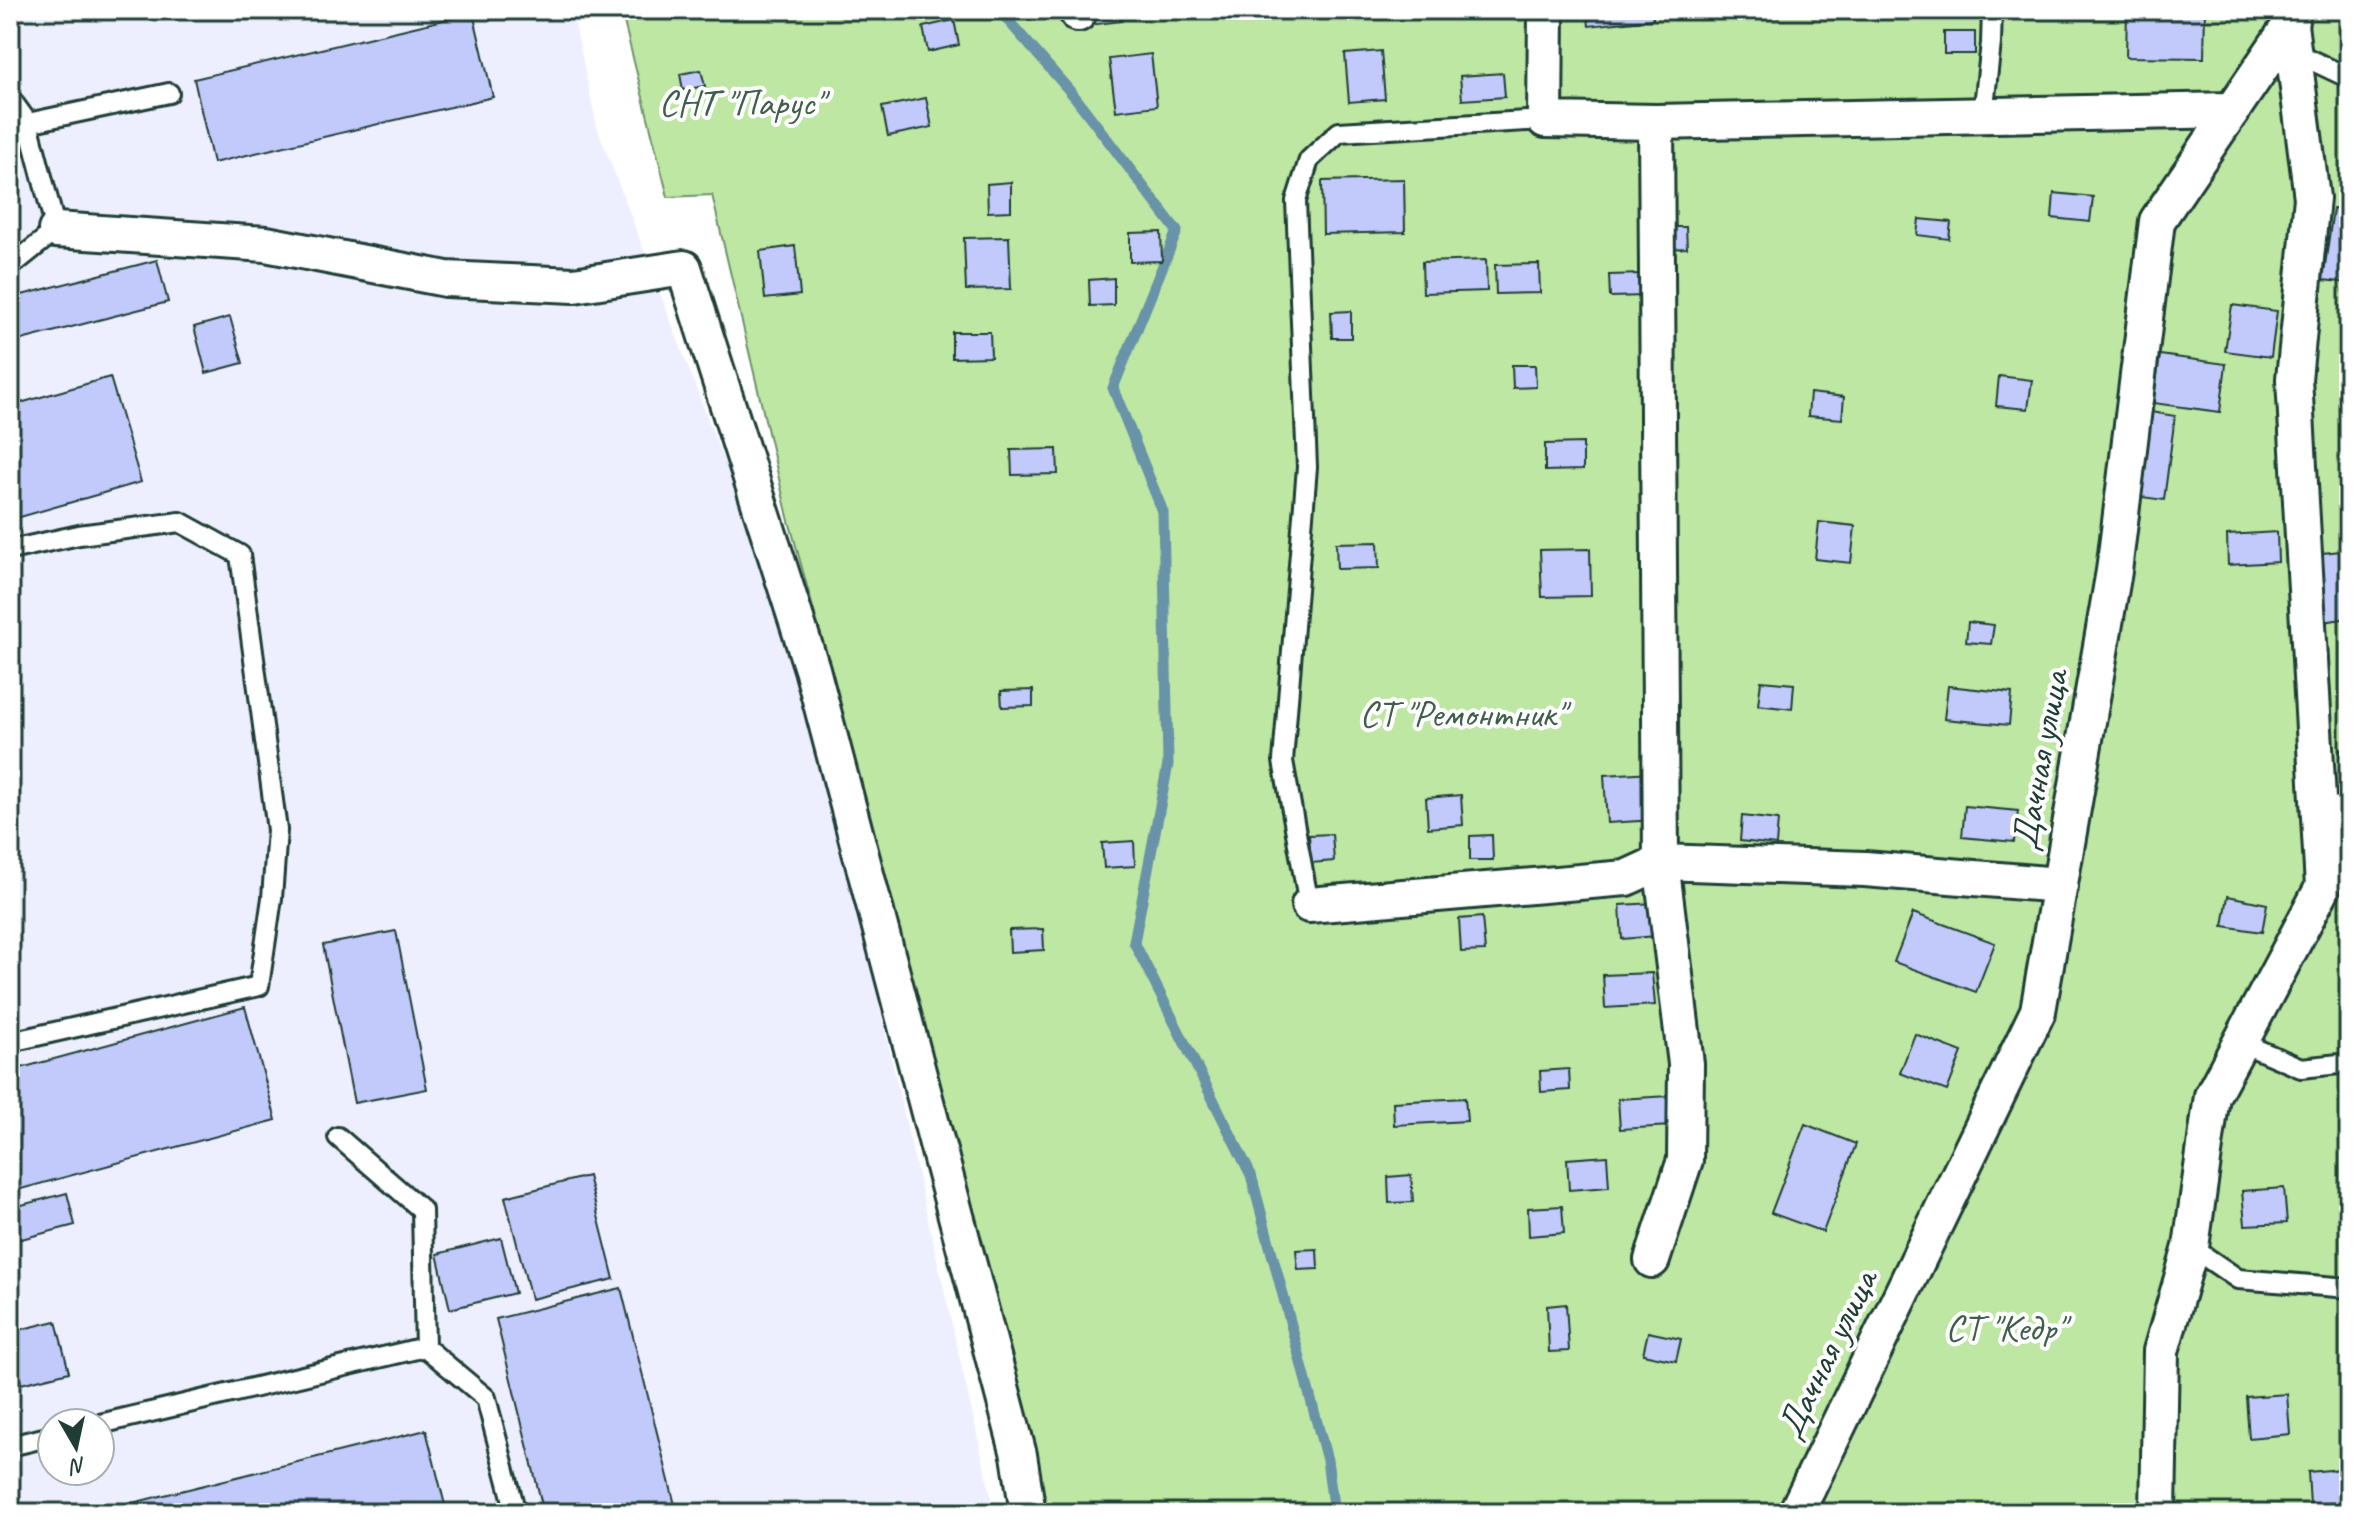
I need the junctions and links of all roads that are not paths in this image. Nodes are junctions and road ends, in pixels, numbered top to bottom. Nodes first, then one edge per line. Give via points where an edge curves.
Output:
1 (1546, 10) edge
2 (1992, 10) edge
3 (2292, 29) edge
4 (2349, 78) edge
5 (169, 93) dead end
6 (10, 98) edge
7 (2233, 110) junction
8 (1983, 115) junction
9 (1545, 120) junction
10 (1656, 122) junction
11 (28, 123) junction
12 (56, 230) junction
13 (10, 267) edge
14 (10, 550) edge
15 (2334, 807) edge
16 (1661, 862) junction
17 (2060, 885) junction
18 (1309, 905) joint
19 (10, 1042) edge
20 (2242, 1043) junction
21 (2349, 1063) edge
22 (338, 1137) dead end
23 (2191, 1247) junction
24 (1652, 1260) dead end
25 (2349, 1288) edge
26 (425, 1347) junction
27 (116, 1420) edge
28 (36, 1440) edge
29 (10, 1446) edge
30 (516, 1513) edge
31 (1028, 1513) edge
32 (1796, 1513) edge
33 (2158, 1513) edge

1 - 9 street
2 - 8 lane
3 - 4 lane
3 - 7 street, Дачная улица
3 - 15 street via 2312,198 2294,379
5 - 11 lane
6 - 11 lane
7 - 8 street
7 - 17 street, Дачная улица via 2157,221 2114,571
8 - 10 street
9 - 10 street
9 - 18 lane via 1339,132 1309,160 1296,201 1307,467 1283,761
10 - 16 street
11 - 12 lane
12 - 13 lane
12 - 31 street via 266,244 446,279 574,285 684,268 812,669 1019,1455
14 - 19 lane via 180,522 240,555 277,830 259,986
15 - 20 street via 2323,887
16 - 17 street via 1865,869
16 - 18 street via 1626,878
16 - 24 street via 1686,1064 1685,1160
17 - 32 street, Дачная улица via 2038,1011
20 - 21 lane via 2301,1068
20 - 23 street via 2212,1096
22 - 26 lane via 422,1210
23 - 25 lane via 2238,1279
23 - 33 street via 2161,1351
26 - 27 lane
26 - 30 lane via 486,1398
28 - 29 lane

